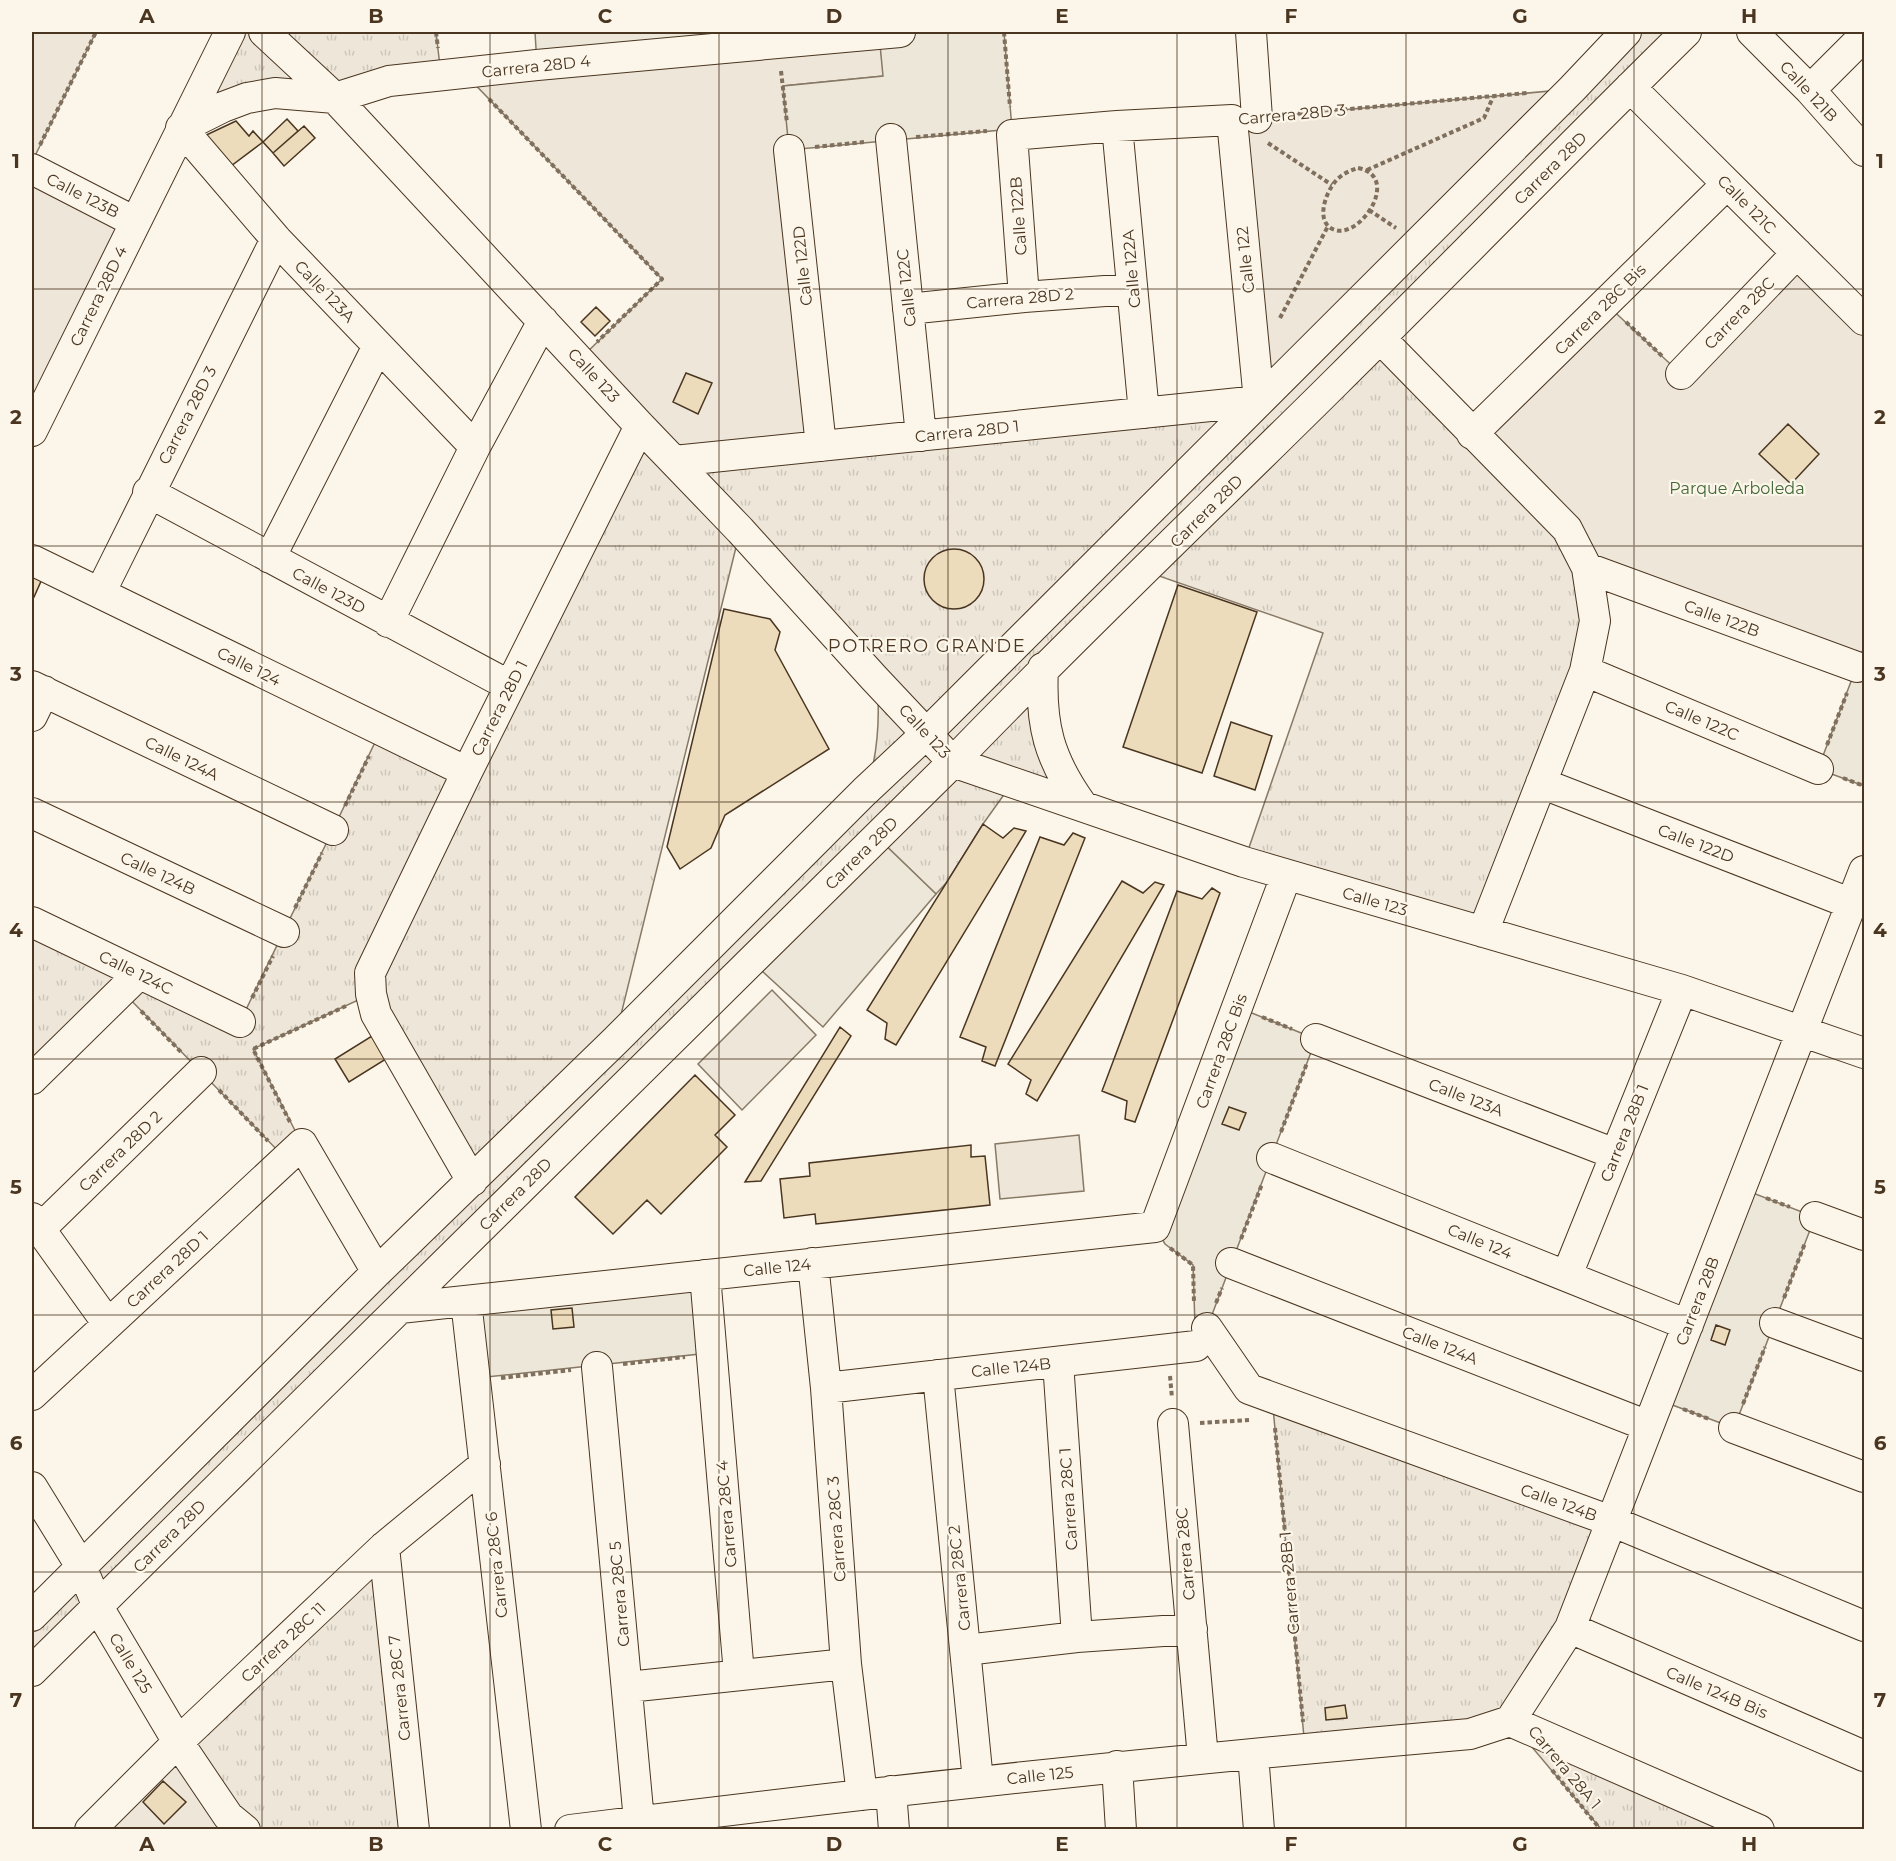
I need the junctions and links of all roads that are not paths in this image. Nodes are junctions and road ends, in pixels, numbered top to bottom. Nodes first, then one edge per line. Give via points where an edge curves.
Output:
1 (230, 32) edge
2 (264, 32) edge
3 (900, 32) edge
4 (1251, 32) edge
5 (1626, 32) edge
6 (1686, 32) edge
7 (1752, 32) edge
8 (1864, 36) edge
9 (1630, 87) junction
10 (1810, 90) junction
11 (335, 98) junction
12 (1245, 119) junction
13 (1117, 126) junction
14 (1011, 127) joint
15 (181, 128) junction
16 (891, 139) dead end
17 (789, 150) road end
18 (1864, 151) edge
19 (34, 160) edge
20 (1727, 184) junction
21 (135, 222) junction
22 (276, 239) junction
23 (1797, 253) junction
24 (1132, 289) junction
25 (1024, 297) junction
26 (908, 309) junction
27 (1864, 320) edge
28 (543, 321) junction
29 (1380, 338) junction
30 (378, 346) junction
31 (1681, 374) road end
32 (1259, 401) junction
33 (1144, 413) junction
34 (640, 426) junction
35 (32, 431) edge
36 (1472, 434) junction
37 (921, 436) junction
38 (820, 446) junction
39 (475, 447) junction
40 (674, 461) junction
41 (148, 492) junction
42 (270, 558) junction
43 (32, 560) edge
44 (1587, 568) junction
45 (100, 593) junction
46 (388, 622) junction
47 (1857, 667) road end
48 (1043, 668) junction
49 (1585, 670) junction
50 (510, 686) junction
51 (36, 698) edge
52 (927, 733) junction
53 (953, 762) junction
54 (1818, 769) road end
55 (467, 772) junction
56 (1540, 783) junction
57 (1082, 805) junction
58 (32, 813) edge
59 (333, 830) road end
60 (1286, 876) junction
61 (1860, 886) edge
62 (32, 922) edge
63 (284, 932) road end
64 (1484, 932) junction
65 (130, 982) junction
66 (1682, 990) junction
67 (240, 1022) road end
68 (1802, 1032) junction
69 (1316, 1039) dead end
70 (1864, 1053) edge
71 (201, 1072) road end
72 (32, 1079) edge
73 (1615, 1154) junction
74 (1272, 1158) dead end
75 (471, 1181) junction
76 (1815, 1217) dead end
77 (35, 1224) edge
78 (1155, 1227) joint
79 (1864, 1235) edge
80 (813, 1263) junction
81 (1231, 1263) dead end
82 (377, 1272) junction
83 (705, 1275) junction
84 (1568, 1275) junction
85 (466, 1301) junction
86 (400, 1308) junction
87 (108, 1323) junction
88 (1775, 1323) dead end
89 (1688, 1325) junction
90 (1864, 1356) edge
91 (1058, 1362) junction
92 (597, 1367) dead end
93 (938, 1375) junction
94 (825, 1388) junction
95 (32, 1395) edge
96 (1173, 1424) road end
97 (1648, 1426) junction
98 (1734, 1428) dead end
99 (485, 1464) junction
100 (1864, 1477) edge
101 (32, 1487) edge
102 (1611, 1521) junction
103 (384, 1546) junction
104 (82, 1568) junction
105 (98, 1606) junction
106 (32, 1616) edge
107 (1864, 1626) edge
108 (1570, 1628) junction
109 (1192, 1629) junction
110 (1077, 1637) junction
111 (966, 1650) junction
112 (846, 1664) junction
113 (32, 1671) edge
114 (739, 1674) junction
115 (628, 1687) junction
116 (1510, 1721) junction
117 (178, 1742) junction
118 (1253, 1754) junction
119 (1864, 1756) edge
120 (1203, 1758) junction
121 (1117, 1766) junction
122 (978, 1781) junction
123 (876, 1793) junction
124 (754, 1818) edge
125 (639, 1821) junction
126 (90, 1830) edge
127 (245, 1830) edge
128 (414, 1830) edge
129 (526, 1830) edge
130 (570, 1830) edge
131 (894, 1830) edge
132 (1121, 1830) edge
133 (1259, 1830) edge
134 (1759, 1830) edge

1 - 15 street, Carrera 28D 4
2 - 11 street, Calle 123
3 - 11 street, Carrera 28D 4 via 389,81
4 - 12 street, Calle 122
5 - 32 street
6 - 9 street, Carrera 28D
7 - 10 street, Calle 121B
8 - 10 street
9 - 20 street, Calle 121C
9 - 29 street, Carrera 28D
10 - 18 street, Calle 121B
11 - 15 street, Carrera 28D 4 via 275,93 247,98
11 - 28 street, Calle 123
12 - 13 street, Carrera 28D 3
12 - 32 street, Calle 122
13 - 14 street, Carrera 28D 3
13 - 24 street, Calle 122A
14 - 25 street, Calle 122B
15 - 21 street, Carrera 28D 4
15 - 22 street, Calle 123A
16 - 26 street, Calle 122C
17 - 38 street, Calle 122D
19 - 21 street, Calle 123B
20 - 23 street, Calle 121C
20 - 36 street, Carrera 28C Bis
21 - 35 street, Carrera 28D 4
22 - 30 street, Calle 123A
22 - 41 street, Carrera 28D 3
23 - 27 street, Calle 121C
23 - 31 street, Carrera 28C
24 - 25 street, Carrera 28D 2
24 - 33 street, Calle 122A
25 - 26 street, Carrera 28D 2
26 - 37 street, Calle 122C
28 - 34 street, Calle 123
28 - 39 street
29 - 36 street
29 - 48 street, Carrera 28D
30 - 39 street, Calle 123A
30 - 42 street
32 - 33 street, Carrera 28D 1
32 - 52 street
33 - 37 street, Carrera 28D 1
34 - 40 street, Calle 123
34 - 50 street, Carrera 28D 1
36 - 44 street via 1568,529
37 - 38 street, Carrera 28D 1
38 - 40 street, Carrera 28D 1
39 - 46 street
40 - 52 street, Calle 123
41 - 42 street, Calle 123D
41 - 45 street, Carrera 28D 3
42 - 46 street, Calle 123D
43 - 45 street, Calle 124
44 - 47 street, Calle 122B
44 - 49 street via 1595,621
45 - 55 street, Calle 124
46 - 50 street, Calle 123D
48 - 53 street, Carrera 28D
48 - 57 street via 1041,698 1047,736 1065,782
49 - 54 street, Calle 122C
49 - 56 street
50 - 55 street, Carrera 28D 1
51 - 59 street, Calle 124A
52 - 53 street, Calle 123
52 - 75 street
53 - 57 street, Calle 123
53 - 86 street, Carrera 28D
55 - 75 street, Carrera 28D 1 via 370,973 376,1014
56 - 61 street, Calle 122D
56 - 64 street
57 - 60 street, Calle 123
58 - 63 street, Calle 124B
60 - 64 street, Calle 123
60 - 78 street, Carrera 28C Bis
61 - 68 street, Carrera 28B
62 - 65 street, Calle 124C
64 - 66 street, Calle 123
65 - 67 street, Calle 124C
65 - 72 street
66 - 68 street, Calle 123
66 - 73 street, Carrera 28B 1
68 - 70 street, Calle 123
68 - 89 street, Carrera 28B
69 - 73 street, Calle 123A
71 - 77 street, Carrera 28D 2
73 - 84 street, Carrera 28B 1
74 - 84 street, Calle 124
75 - 82 street
76 - 79 street
77 - 87 street
78 - 80 street, Calle 124
80 - 83 street, Calle 124
80 - 94 street, Carrera 28C 3
81 - 97 street, Calle 124A
82 - 87 street, Carrera 28D 1 via 294,1152
82 - 104 street
83 - 85 street, Calle 124
83 - 114 street, Carrera 28C 4
84 - 89 street, Calle 124
85 - 86 street, Calle 124
85 - 99 street, Carrera 28C 6
86 - 105 street, Carrera 28D
87 - 95 street, Carrera 28D 1
88 - 90 street
89 - 97 street, Carrera 28B
91 - 93 street, Calle 124B
91 - 102 street, Calle 124B via 1191,1332 1249,1389
91 - 110 street, Carrera 28C 1
92 - 115 street, Carrera 28C 5
93 - 94 street, Calle 124B
93 - 111 street, Carrera 28C 2
94 - 112 street, Carrera 28C 3
96 - 109 street, Carrera 28C
97 - 102 street, Carrera 28B
98 - 100 street
99 - 103 street, Carrera 28C 11
99 - 129 street, Carrera 28C 6
101 - 104 street, Calle 125
102 - 107 street, Calle 124B
102 - 108 street, Carrera 28B
103 - 117 street, Carrera 28C 11
103 - 128 street, Carrera 28C 7
104 - 105 street, Calle 125
104 - 106 street
105 - 113 street, Carrera 28D
105 - 117 street, Calle 125
108 - 116 street, Carrera 28B
108 - 119 street, Calle 124B Bis
109 - 110 street
109 - 120 street, Carrera 28C
110 - 111 street
111 - 122 street, Carrera 28C 2
112 - 114 street
112 - 123 street, Carrera 28C 3
114 - 115 street
115 - 125 street, Carrera 28C 5
116 - 118 street, Calle 125 via 1470,1734
116 - 134 street
117 - 126 street, Carrera 28C 11
117 - 127 street, Calle 125 via 228,1816
118 - 120 street, Calle 125
118 - 133 street
120 - 121 street, Calle 125
121 - 122 street, Calle 125
121 - 132 street
122 - 123 street, Calle 125
123 - 124 street, Calle 125
123 - 131 street, Carrera 28C 3
124 - 125 street, Calle 125
125 - 130 street, Calle 125

